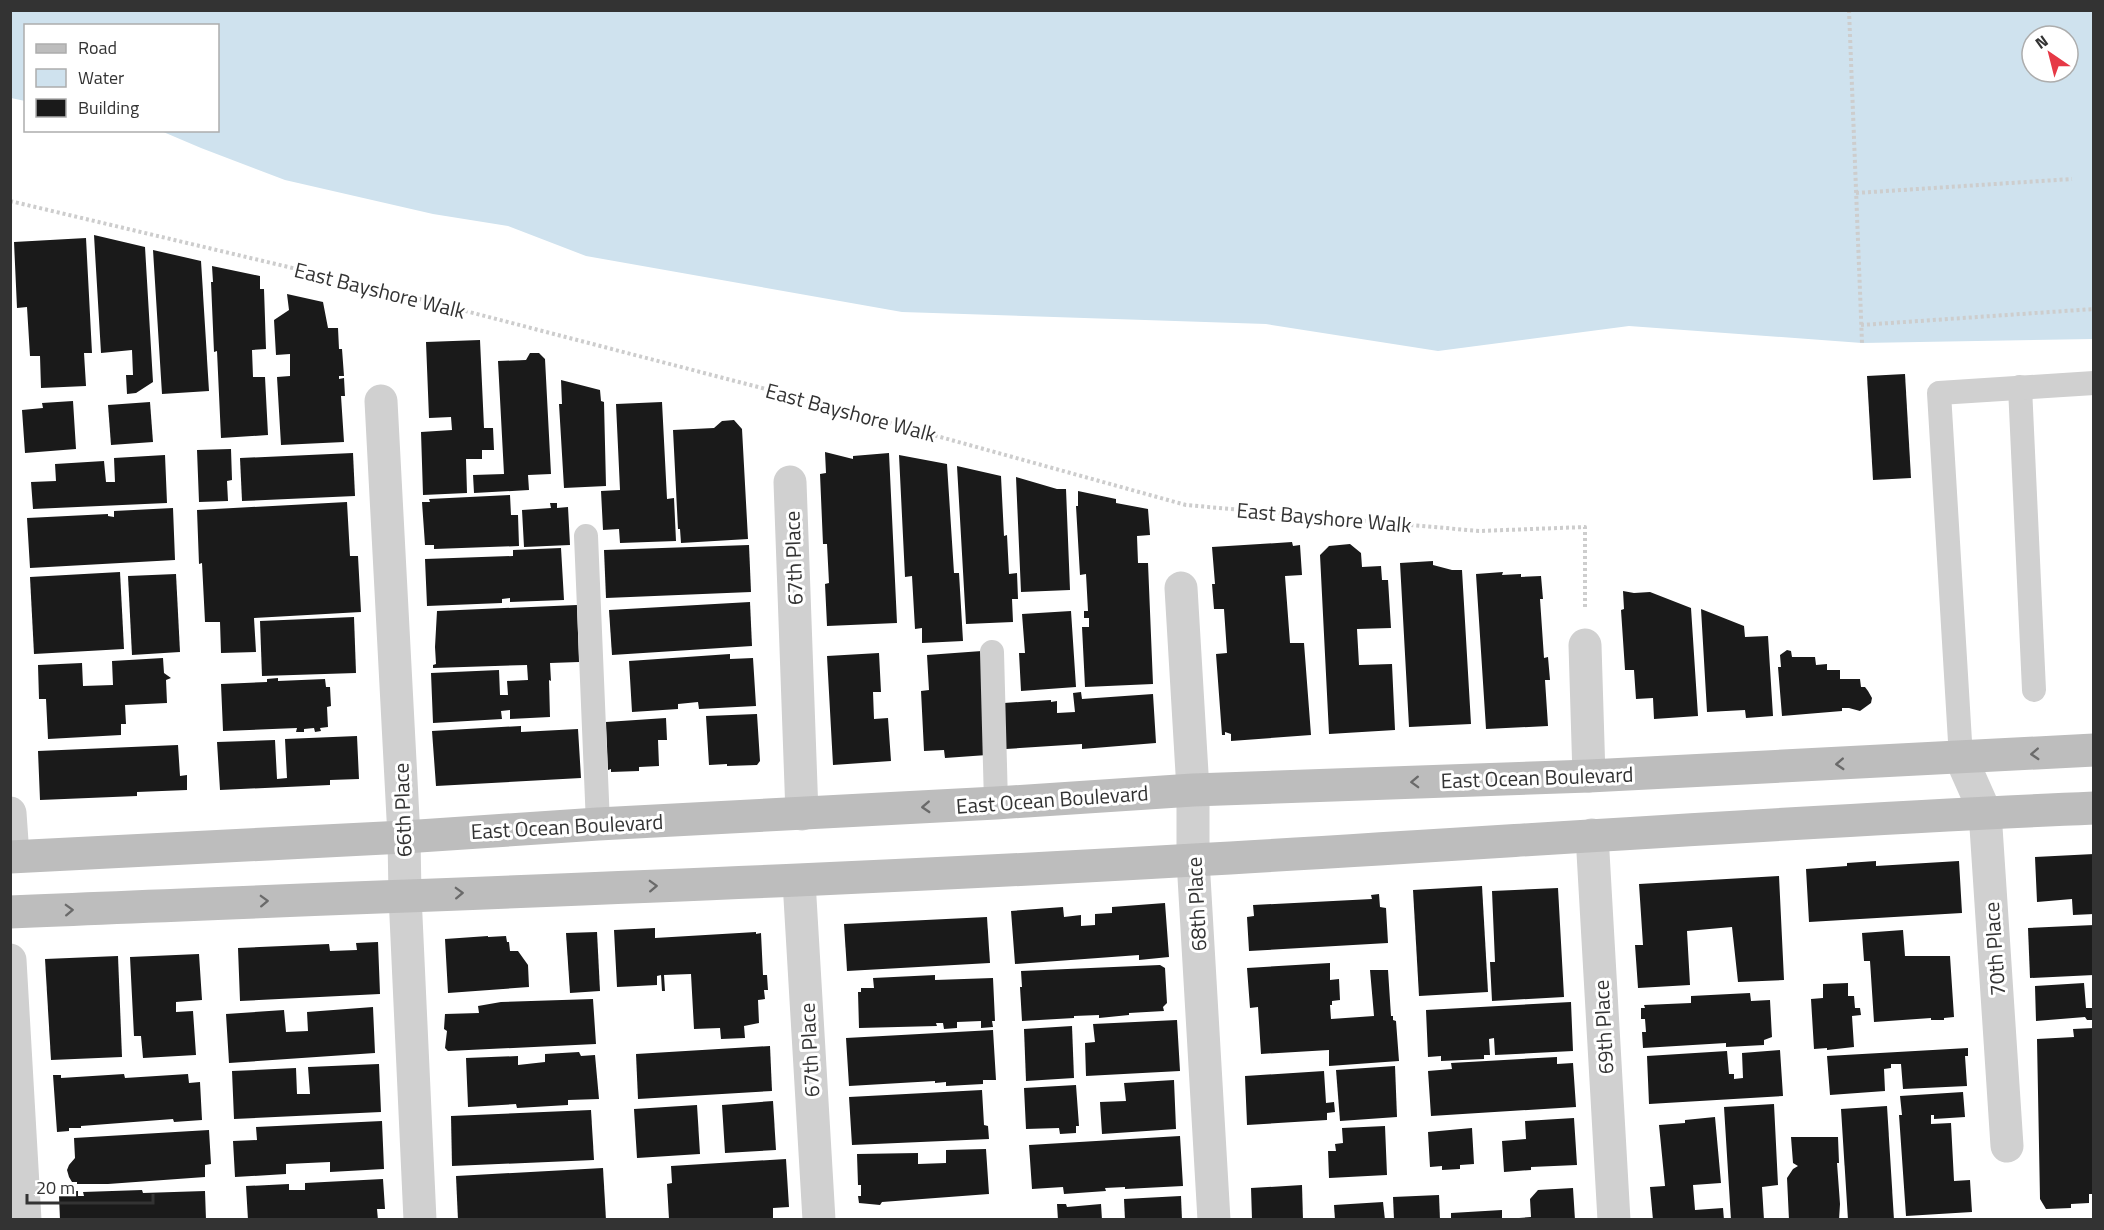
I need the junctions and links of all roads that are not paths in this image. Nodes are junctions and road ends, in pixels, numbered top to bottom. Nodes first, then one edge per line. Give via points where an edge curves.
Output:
1 (2094, 383) edge
2 (2020, 387) junction
3 (381, 401) dead end
4 (790, 482) dead end
5 (586, 536) dead end
6 (1181, 588) dead end
7 (1585, 645) road end
8 (992, 652) dead end
9 (2034, 690) dead end
10 (2094, 750) edge
11 (1961, 758) junction
12 (1589, 776) junction
13 (1193, 790) junction
14 (996, 803) junction
15 (2094, 808) edge
16 (1985, 812) junction
17 (10, 813) edge
18 (802, 814) junction
19 (598, 824) junction
20 (1592, 835) junction
21 (404, 837) junction
22 (12, 856) edge
23 (1193, 860) junction
24 (799, 881) junction
25 (405, 895) junction
26 (10, 912) edge
27 (10, 960) edge
28 (2007, 1146) dead end
29 (25, 1220) edge
30 (420, 1220) edge
31 (819, 1220) edge
32 (1214, 1220) edge
33 (1614, 1220) edge

1 - 2 lane
2 - 9 lane
2 - 11 lane via 1939,393
3 - 21 street, 66th Place
4 - 18 street, 67th Place
5 - 19 lane
6 - 13 street, 68th Place
7 - 12 street
8 - 14 lane
10 -> 11 main road, East Ocean Boulevard
11 -> 12 main road, East Ocean Boulevard
11 - 16 street, 70th Place
12 -> 13 main road, East Ocean Boulevard
13 - 14 main road, East Ocean Boulevard
13 - 23 street, 68th Place
14 -> 18 main road, East Ocean Boulevard
15 - 16 main road
16 - 20 main road
16 - 28 street, 70th Place
17 - 22 street
18 - 19 main road, East Ocean Boulevard
19 - 21 main road, East Ocean Boulevard
20 - 23 main road
20 - 33 street, 69th Place
21 - 22 main road, East Ocean Boulevard
21 - 25 street, 66th Place
23 - 24 main road
23 - 32 street, 68th Place
25 -> 24 main road
24 - 31 street, 67th Place
26 -> 25 main road
25 - 30 street, 66th Place
27 - 29 street

